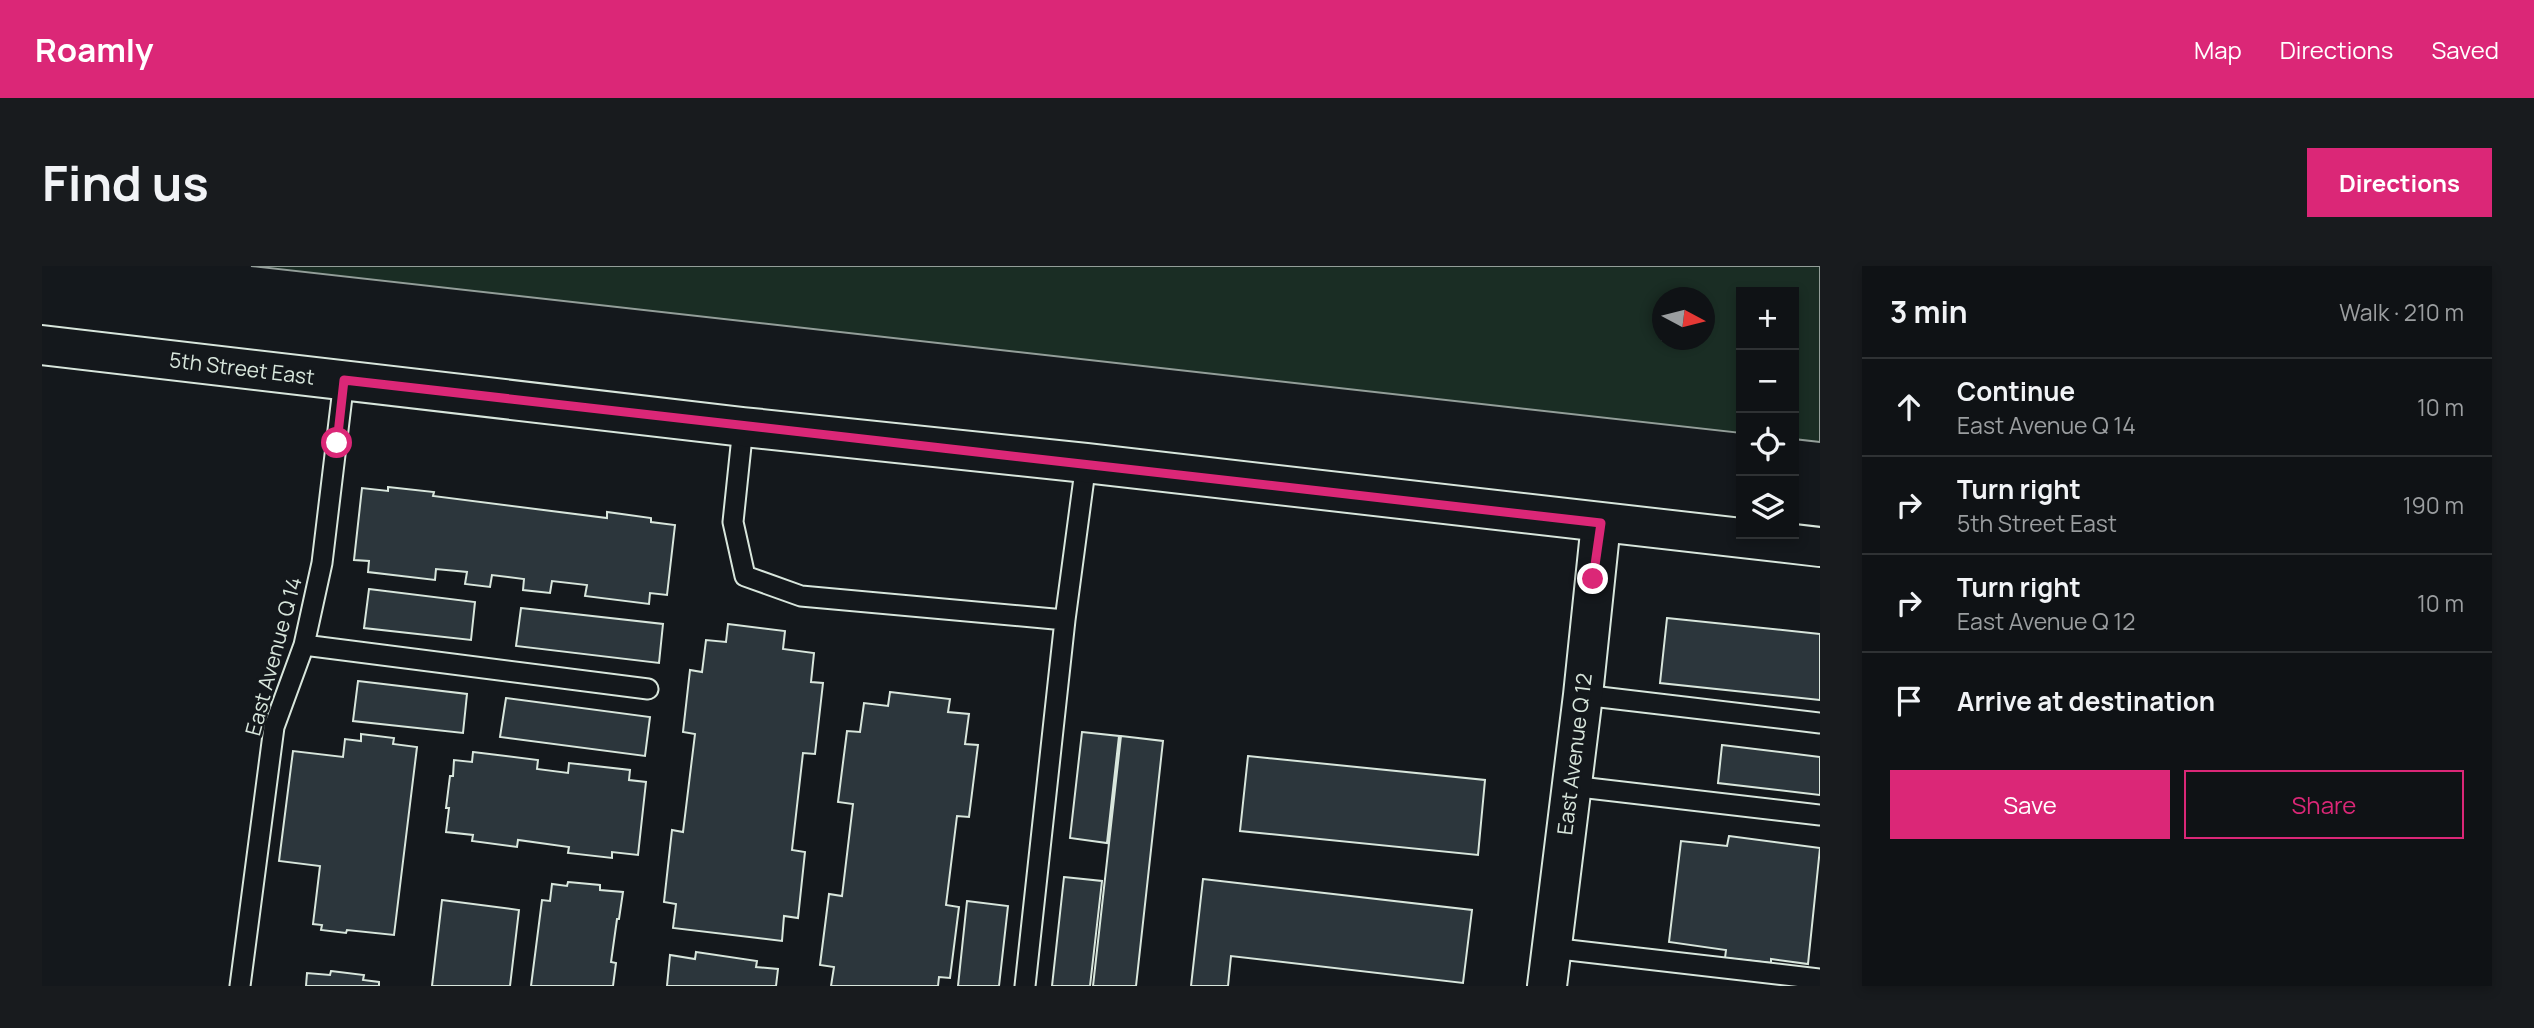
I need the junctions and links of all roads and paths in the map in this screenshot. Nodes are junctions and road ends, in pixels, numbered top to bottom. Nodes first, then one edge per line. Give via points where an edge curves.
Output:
1 (42, 345) edge
2 (344, 380) junction
3 (743, 427) junction
4 (1086, 463) junction
5 (1601, 523) junction
6 (1820, 547) edge
7 (1065, 620) junction
8 (304, 645) junction
9 (648, 689) dead end
10 (1583, 695) junction
11 (1820, 723) edge
12 (1571, 786) junction
13 (1820, 815) edge
14 (1551, 948) junction
15 (1820, 979) edge
16 (240, 986) edge
17 (1025, 986) edge
18 (1547, 986) edge

1 - 2 street, 5th Street East
2 - 3 street, 5th Street East
2 - 8 lane, East Avenue Q 14 via 322,563
3 - 4 street, 5th Street East
3 - 7 lane via 733,522 745,576 801,596
4 - 5 street, 5th Street East
4 - 7 lane
5 - 6 street, 5th Street East
5 - 10 street, East Avenue Q 12
7 - 17 lane
8 - 9 lane
8 - 16 lane, East Avenue Q 14 via 274,727
10 - 11 lane
10 - 12 street, East Avenue Q 12
12 - 13 lane
12 - 14 street, East Avenue Q 12
14 - 15 lane
14 - 18 street, East Avenue Q 12

